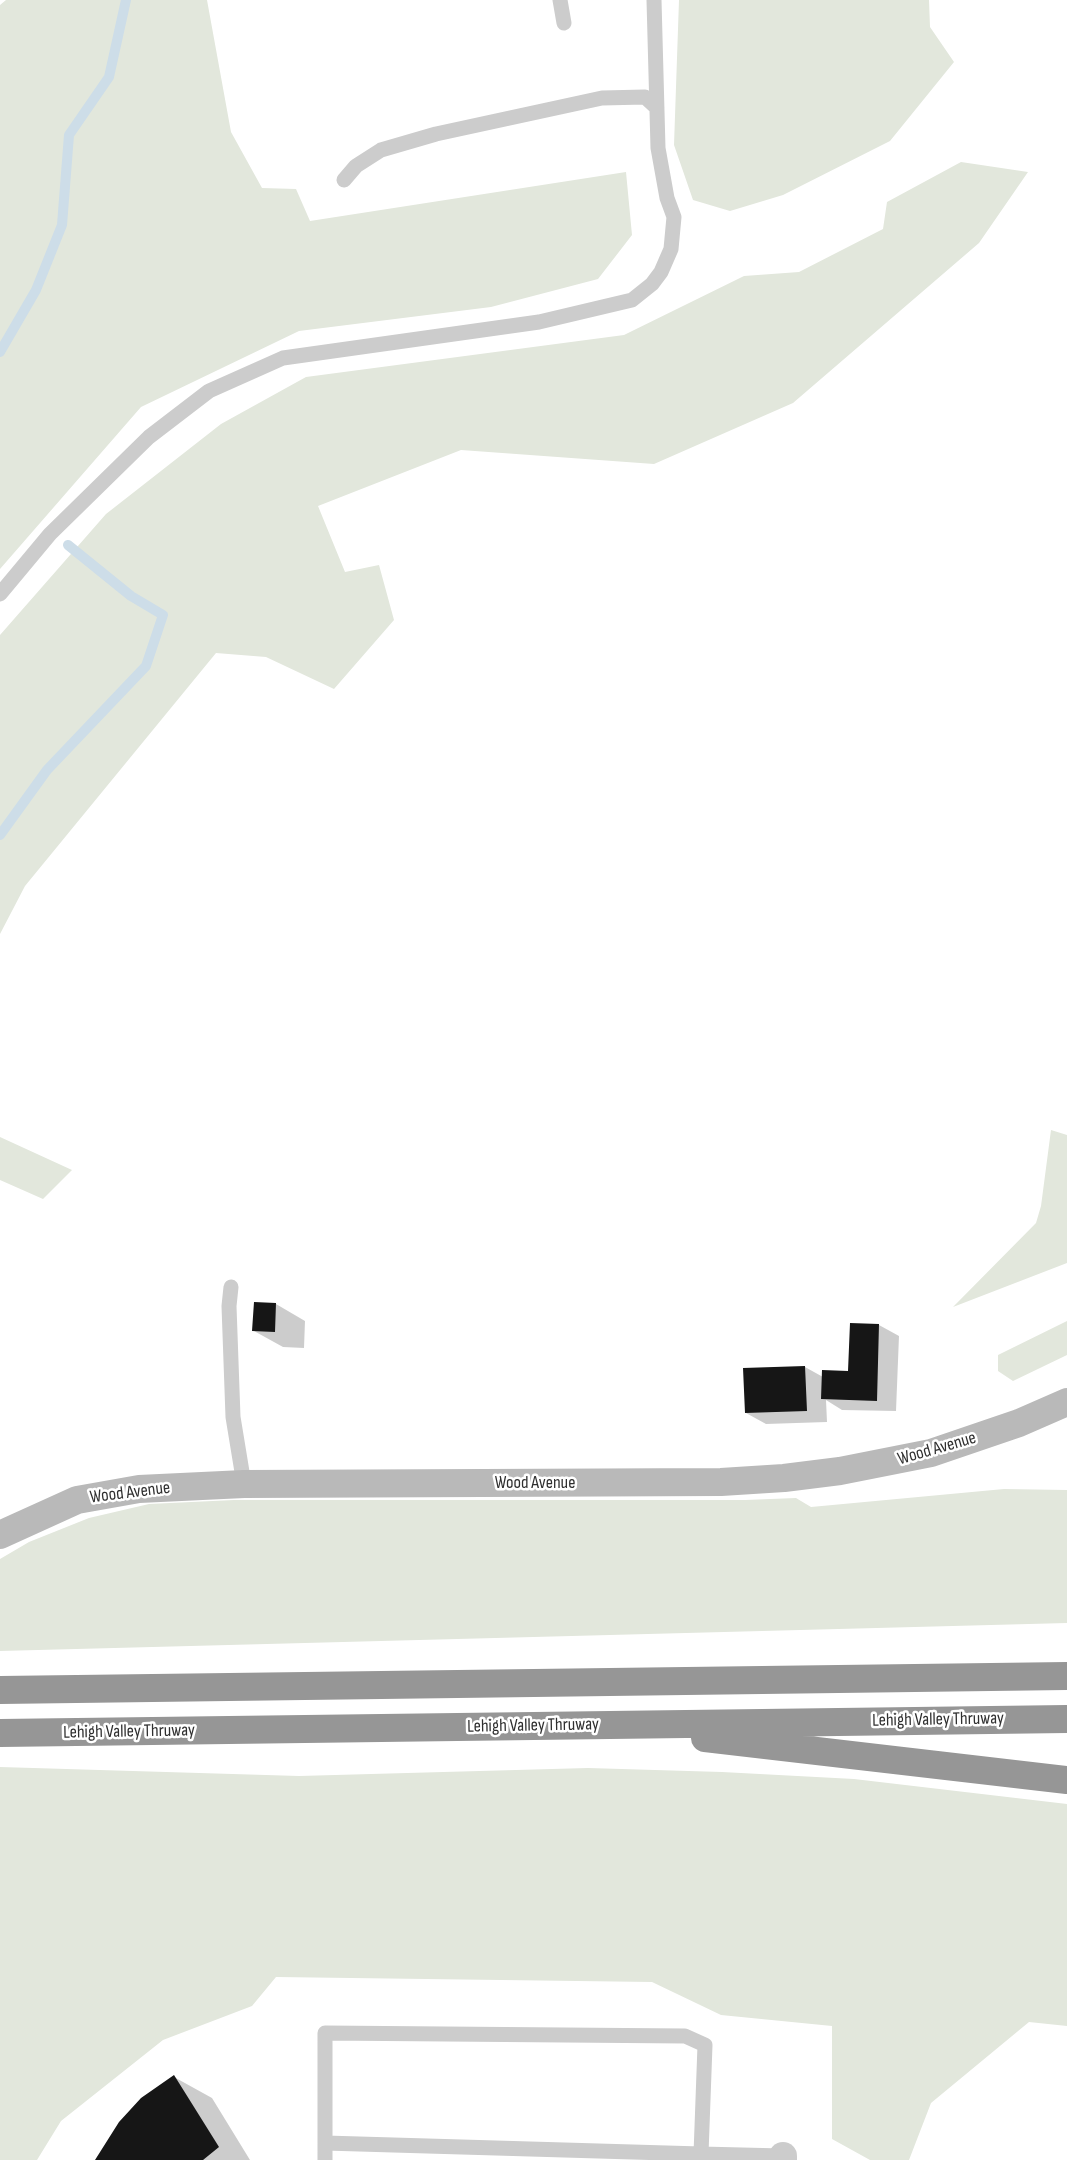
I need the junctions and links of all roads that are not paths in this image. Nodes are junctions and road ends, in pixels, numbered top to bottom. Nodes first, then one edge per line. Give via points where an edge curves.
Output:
1 (560, 0) edge
2 (654, 0) edge
3 (564, 23) dead end
4 (657, 108) junction
5 (344, 180) dead end
6 (0, 594) edge
7 (230, 1287) dead end
8 (1067, 1402) edge
9 (244, 1484) junction
10 (3, 1528) edge
11 (1067, 1676) edge
12 (4, 1690) edge
13 (1067, 1719) edge
14 (592, 1725) junction
15 (0, 1734) edge
16 (1067, 1780) edge
17 (325, 2143) junction
18 (701, 2154) junction
19 (782, 2158) edge
20 (325, 2160) edge

1 - 3 lane
2 - 4 lane
4 - 5 lane via 645,97 602,98 436,134 381,150 356,166
4 - 6 lane via 658,148 667,198 674,217 671,249 652,284 632,300 539,322 283,358 209,391 149,437 50,534
7 - 9 lane via 233,1417
8 - 9 main road, Wood Avenue via 1019,1423 931,1453 840,1472 784,1478 711,1482
9 - 10 main road, Wood Avenue via 139,1489 77,1500
11 - 12 highway
13 - 14 highway, Lehigh Valley Thruway
14 - 15 highway, Lehigh Valley Thruway
14 - 16 highway
17 - 18 lane
17 - 18 lane via 325,2032 685,2036 705,2045
17 - 20 lane
18 - 19 lane

